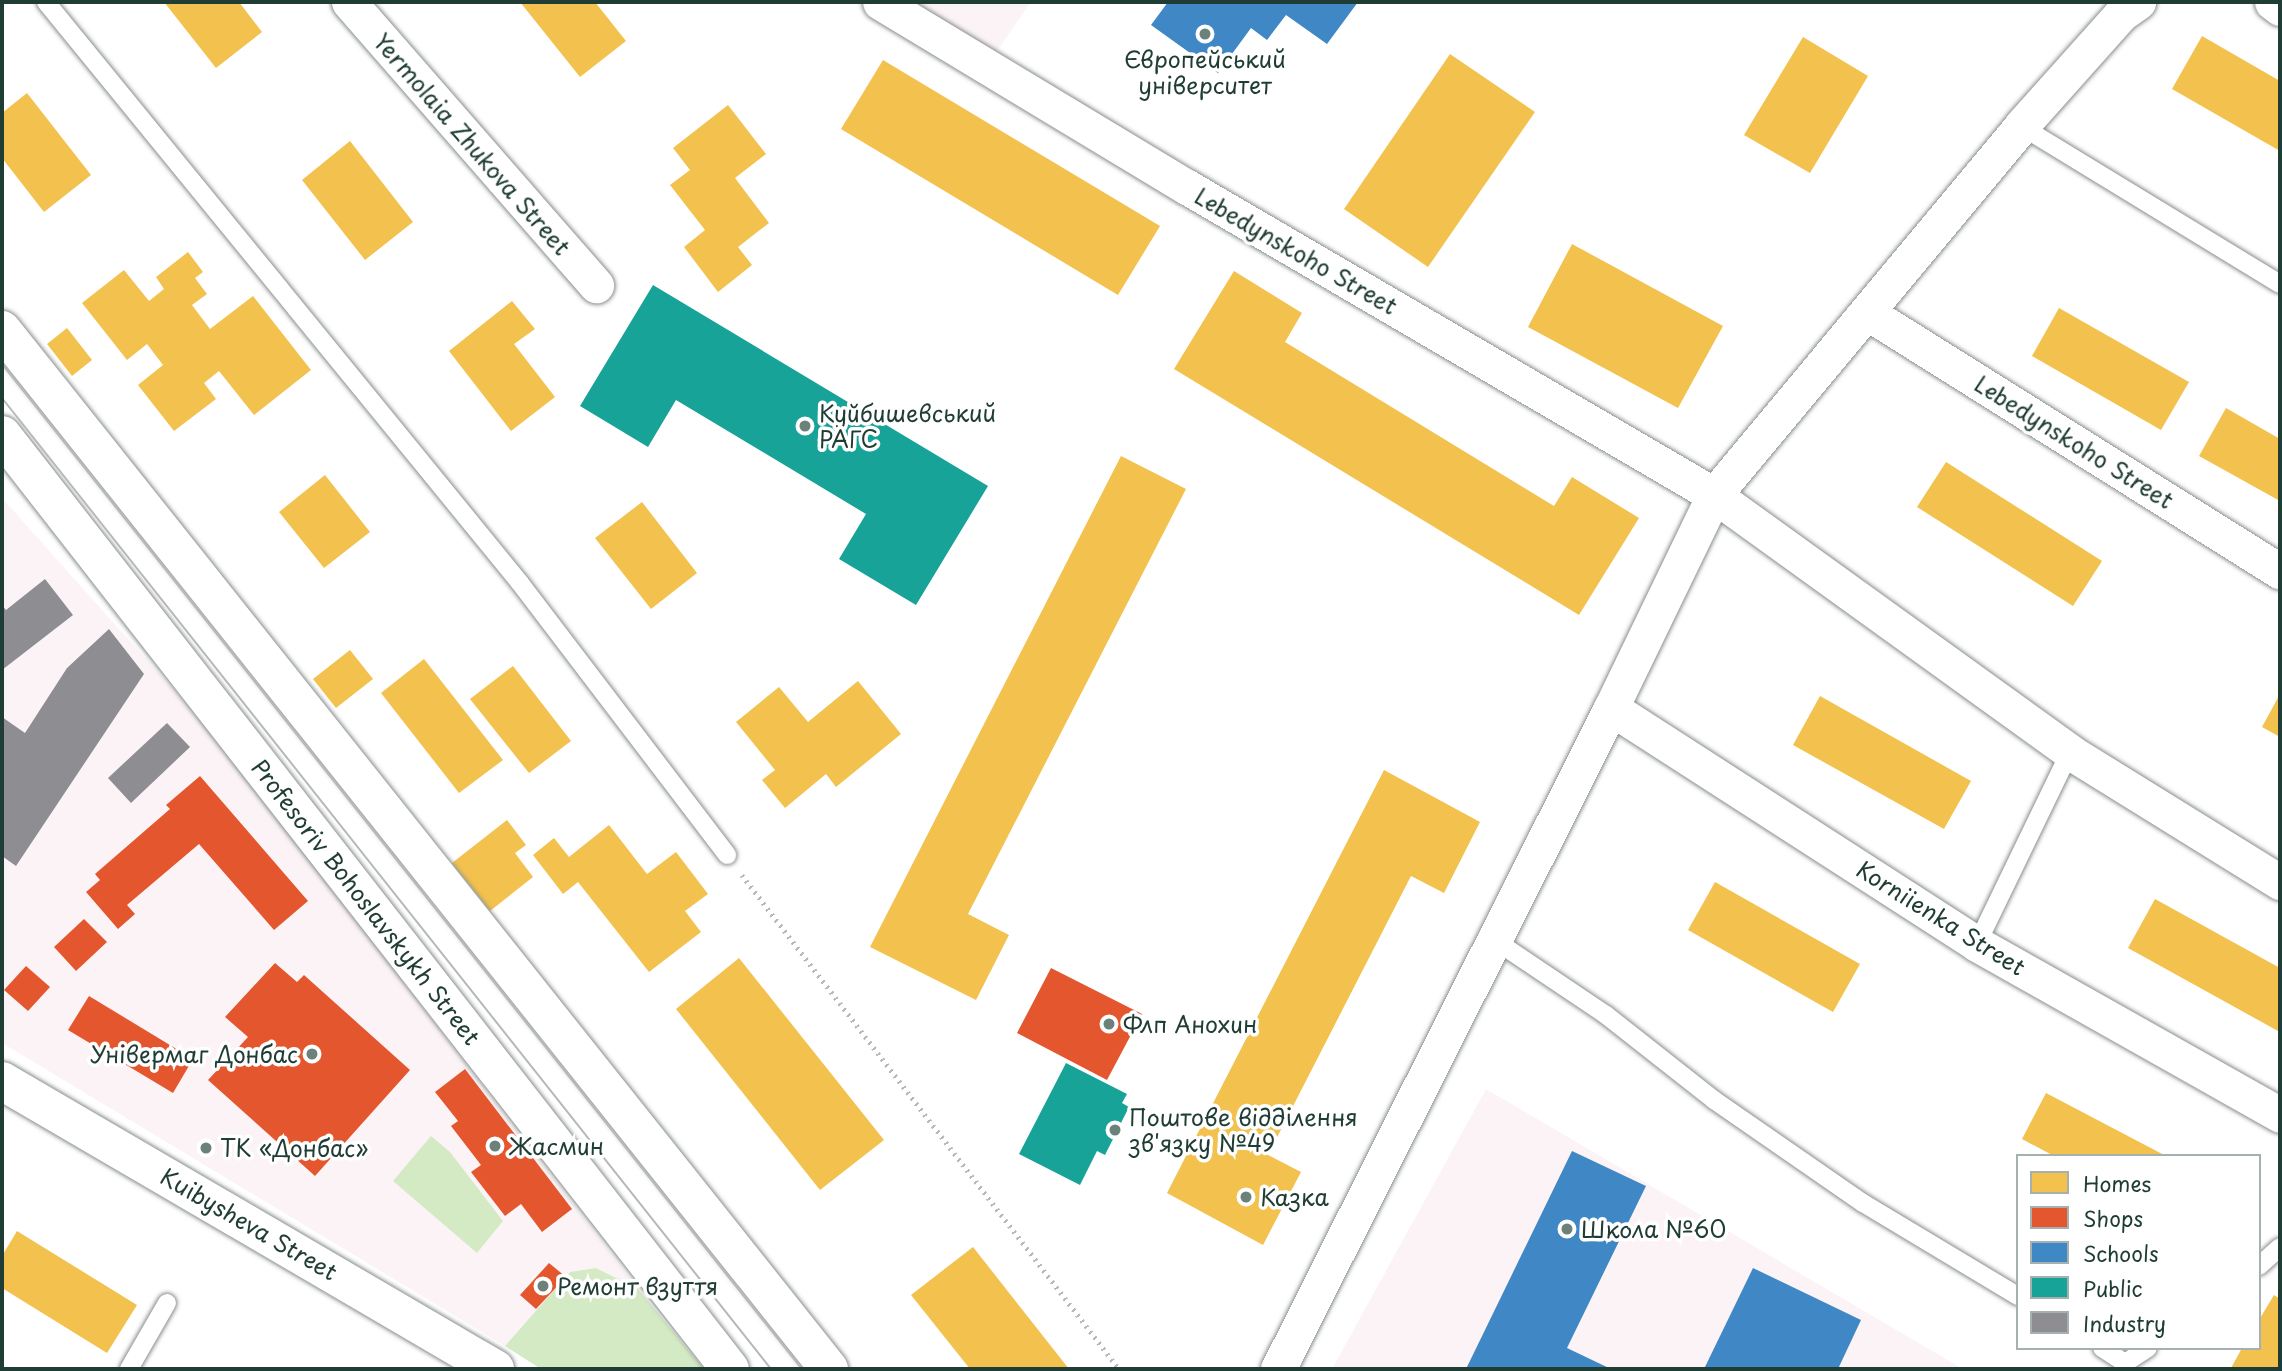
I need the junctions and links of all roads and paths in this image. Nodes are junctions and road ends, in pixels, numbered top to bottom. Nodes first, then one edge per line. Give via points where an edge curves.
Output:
1 (47, 2) edge
2 (349, 2) edge
3 (880, 2) edge
4 (2272, 2) edge
5 (2122, 6) edge
6 (2280, 8) edge
7 (2021, 126) junction
8 (2280, 284) edge
9 (596, 285) dead end
10 (1868, 313) junction
11 (2, 330) edge
12 (2, 435) edge
13 (1714, 495) junction
14 (2280, 571) edge
15 (1611, 708) junction
16 (2070, 752) junction
17 (727, 855) joint
18 (2280, 882) edge
19 (1493, 939) junction
20 (1977, 944) junction
21 (2, 1081) edge
22 (2280, 1115) edge
23 (2280, 1247) edge
24 (2261, 1264) edge
25 (2016, 1295) edge
26 (167, 1303) dead end
27 (2105, 1350) edge
28 (2145, 1350) edge
29 (491, 1368) edge
30 (129, 1369) edge
31 (730, 1369) edge
32 (829, 1369) edge
33 (1119, 1369) edge
34 (1278, 1369) edge

1 - 17 lane via 520,583
2 - 9 street, Yermolaia Zhukova Street
3 - 13 street, Lebedynskoho Street
4 - 6 street
5 - 7 street
7 - 8 lane
7 - 10 street
10 - 13 street
10 - 14 street, Lebedynskoho Street
11 - 32 street
12 - 31 street, Profesoriv Bohoslavskykh Street
13 - 15 street
13 - 16 street
15 - 19 street
15 - 20 street, Korniienka Street
16 - 18 street
16 - 20 lane
17 - 33 path
19 - 25 lane via 1606,1015 1714,1100 1863,1203
19 - 34 street
20 - 22 street, Korniienka Street
21 - 29 street, Kuibysheva Street
23 - 24 lane
26 - 30 lane
27 - 28 lane via 2125,1363

